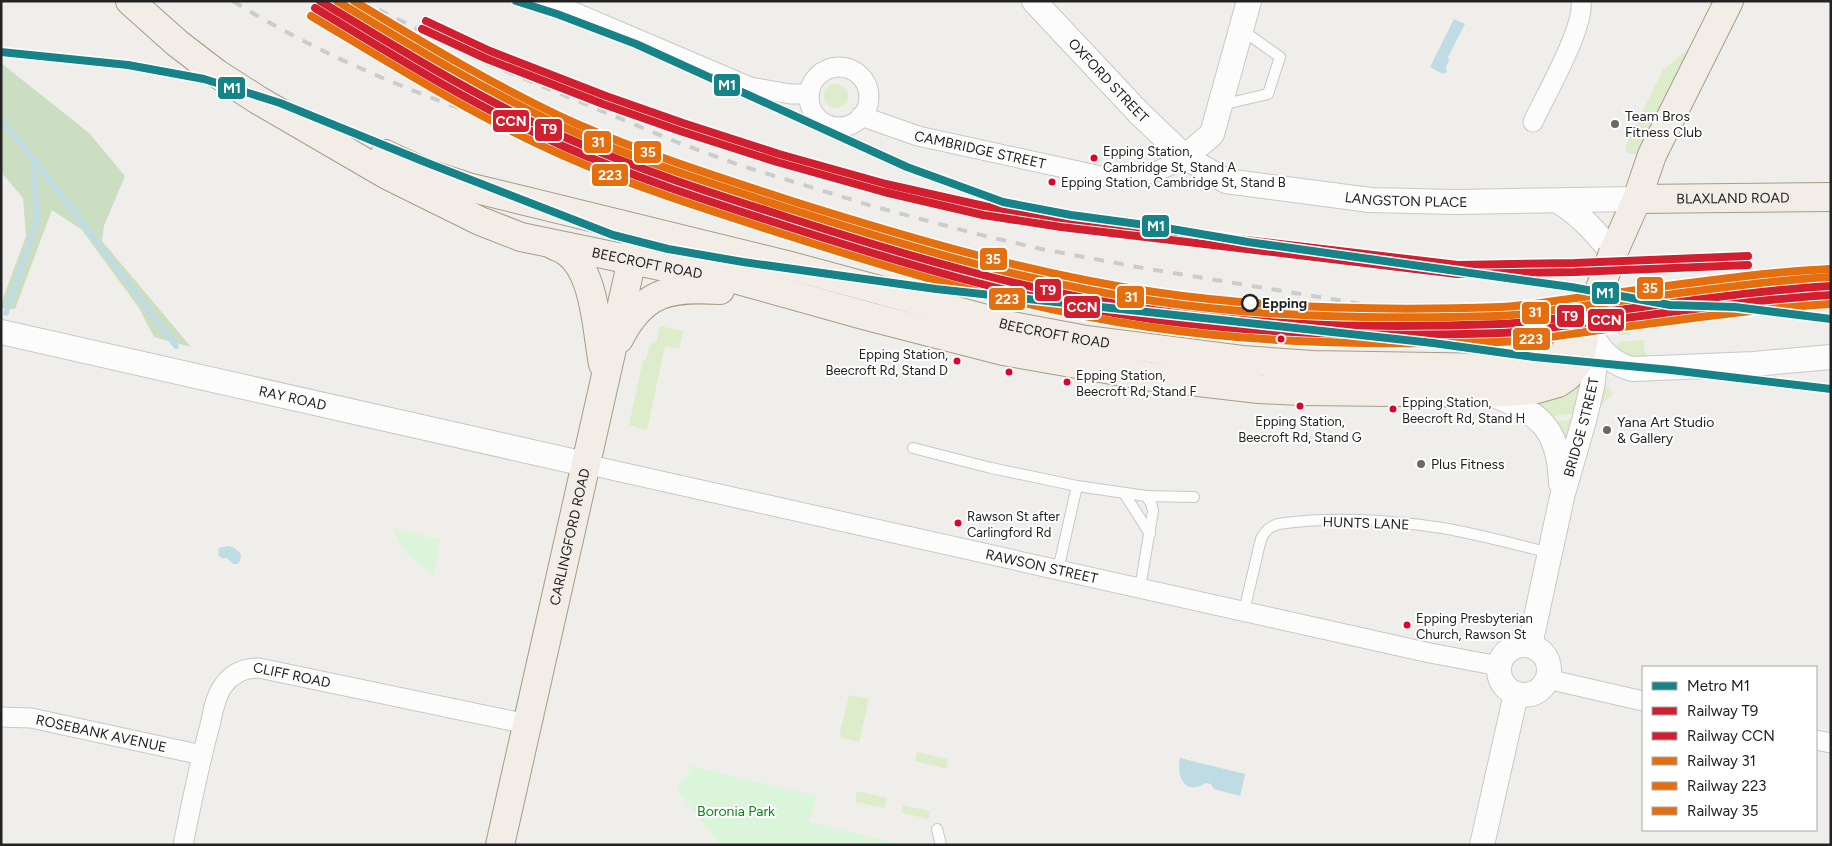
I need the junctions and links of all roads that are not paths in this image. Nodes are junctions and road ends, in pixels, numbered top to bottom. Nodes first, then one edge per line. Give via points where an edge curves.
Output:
1 (130, 1) edge
2 (156, 1) edge
3 (548, 1) edge
4 (1034, 1) edge
5 (1249, 1) edge
6 (1581, 1) edge
7 (1729, 1) edge
8 (1749, 1) edge
9 (1241, 30) junction
10 (809, 94) junction
11 (1221, 105) junction
12 (862, 116) junction
13 (1533, 122) dead end
14 (1185, 157) junction
15 (1831, 196) edge
16 (1637, 199) junction
17 (1558, 201) junction
18 (639, 229) junction
19 (541, 242) junction
20 (1613, 253) junction
21 (632, 260) junction
22 (790, 295) junction
23 (1586, 327) junction
24 (1, 332) edge
25 (1831, 357) edge
26 (1633, 369) junction
27 (605, 375) junction
28 (1489, 393) junction
29 (1591, 394) junction
30 (1546, 426) joint
31 (913, 448) dead end
32 (585, 464) junction
33 (1077, 486) junction
34 (1124, 493) junction
35 (1146, 496) junction
36 (1194, 497) dead end
37 (1562, 497) junction
38 (1150, 534) junction
39 (1550, 553) junction
40 (1058, 570) junction
41 (1140, 588) junction
42 (1244, 611) junction
43 (1530, 645) junction
44 (1499, 666) junction
45 (1547, 679) junction
46 (1516, 694) junction
47 (1642, 701) edge
48 (1, 717) edge
49 (527, 724) junction
50 (1817, 740) edge
51 (1831, 743) edge
52 (202, 755) junction
53 (937, 829) dead end
54 (183, 845) edge
55 (500, 845) edge
56 (941, 845) edge
57 (1482, 845) edge

1 - 19 main road, BEECROFT ROAD via 216,73 300,126 450,207 521,237
2 - 18 main road, BEECROFT ROAD via 227,59 299,106 379,151 426,173 468,187
3 - 10 street via 744,84 765,90
4 - 14 street, OXFORD STREET
5 - 9 street
6 - 13 street via 1577,30
7 - 16 main road via 1652,155
8 - 16 main road via 1672,154
9 - 11 street
9 - 11 lane via 1280,57 1268,94
10 - 12 street via 814,112 827,124 846,126
10 - 12 street via 816,77 824,71 832,67 850,69 858,74 868,90
11 - 14 street via 1212,134
12 - 14 street, CAMBRIDGE STREET via 918,136 1110,178 1146,176
14 - 17 street, LANGSTON PLACE via 1226,181 1370,200
15 - 16 main road, BLAXLAND ROAD
16 - 17 street, LANGSTON PLACE
16 - 20 main road, BEECROFT ROAD
17 - 20 street via 1587,222
18 - 21 main road, CARLINGFORD ROAD
18 - 23 main road, BEECROFT ROAD via 788,265 1012,326 1086,340 1242,360 1363,367 1534,366 1560,357
19 - 21 main road, BEECROFT ROAD
19 - 27 main road via 561,248 580,266 589,282
20 - 23 main road, BEECROFT ROAD, bridge
21 - 22 main road, BEECROFT ROAD via 738,280
21 - 27 main road, CARLINGFORD ROAD
22 - 27 main road via 695,288 661,294 641,307 626,327
22 - 28 main road, BEECROFT ROAD via 994,349 1146,376 1259,389
23 - 26 street via 1609,358 1622,367
23 - 28 main road, BEECROFT ROAD via 1580,359 1568,376 1558,383 1533,390
23 - 29 street, BRIDGE STREET via 1594,361
24 - 32 street, RAY ROAD
25 - 26 street
26 - 29 street via 1606,380
27 - 32 main road, CARLINGFORD ROAD
28 - 30 street, BEECROFT ROAD via 1523,407
29 - 37 street, BRIDGE STREET
30 - 37 street, BRIDGE STREET via 1560,461
31 - 33 lane
32 - 40 street, RAWSON STREET
32 - 49 main road, CARLINGFORD ROAD
33 - 34 lane
33 - 40 lane
34 - 35 lane
34 - 38 lane
35 - 36 lane
35 - 38 lane via 1153,511
37 - 39 street, BRIDGE STREET
38 - 41 lane
39 - 42 lane, HUNTS LANE via 1442,528 1402,523 1368,520 1278,524 1265,531 1261,539
39 - 43 street, BRIDGE STREET
40 - 41 street, RAWSON STREET
41 - 42 street, RAWSON STREET
42 - 44 street, RAWSON STREET
43 - 44 street via 1510,649
43 - 45 street via 1546,656 1549,664
44 - 46 street via 1501,680
45 - 46 street via 1544,686 1531,694
45 - 47 street
46 - 57 street
48 - 52 street, ROSEBANK AVENUE via 31,718
49 - 52 street, CLIFF ROAD via 247,668 235,674 218,695
49 - 55 main road, CARLINGFORD ROAD
50 - 51 street
52 - 54 street, CLIFF ROAD
53 - 56 lane

